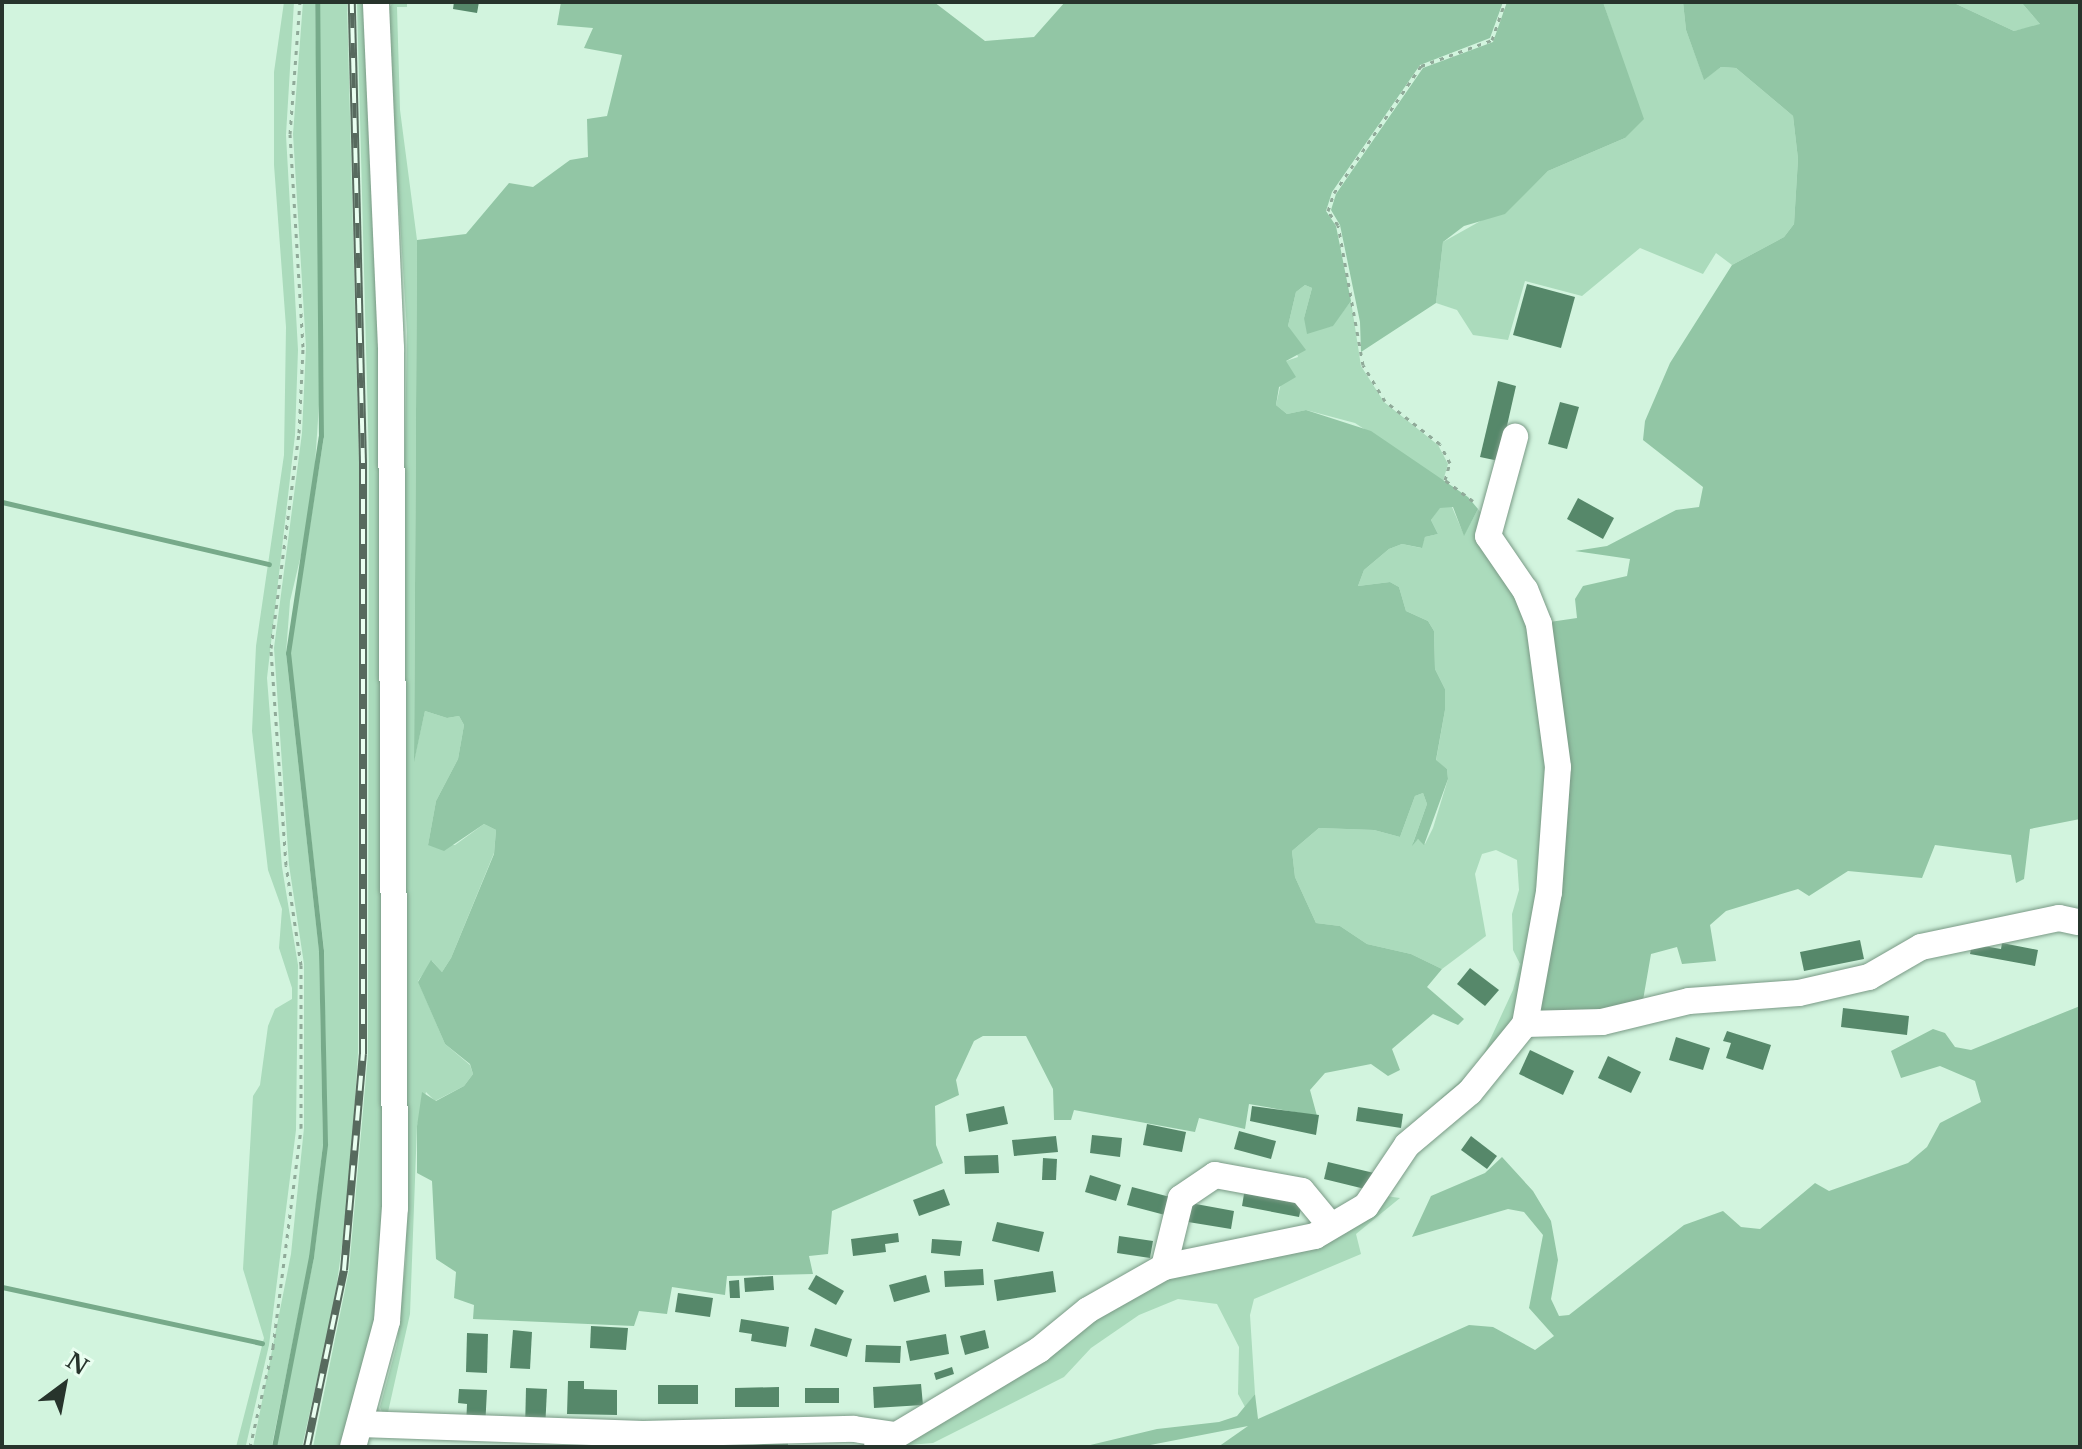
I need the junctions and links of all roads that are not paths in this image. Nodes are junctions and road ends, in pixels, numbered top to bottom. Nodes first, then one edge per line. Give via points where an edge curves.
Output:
1 (376, 2) edge
2 (1515, 437) dead end
3 (2078, 922) dead end
4 (1525, 1024) junction
5 (1331, 1226) junction
6 (1164, 1267) junction
7 (356, 1436) edge
8 (886, 1441) edge

1 - 7 street via 391,348 395,1208 387,1321
2 - 4 street via 1489,519 1492,547 1525,590 1539,624 1558,767 1549,892
3 - 4 street via 2059,918 1921,947 1869,977 1799,993 1689,1001 1602,1022
4 - 5 street via 1470,1092 1407,1145 1366,1206
5 - 6 street via 1303,1239
5 - 6 street via 1302,1191 1215,1175 1181,1198
6 - 8 street via 1088,1310 1039,1350
7 - 8 street via 854,1429

